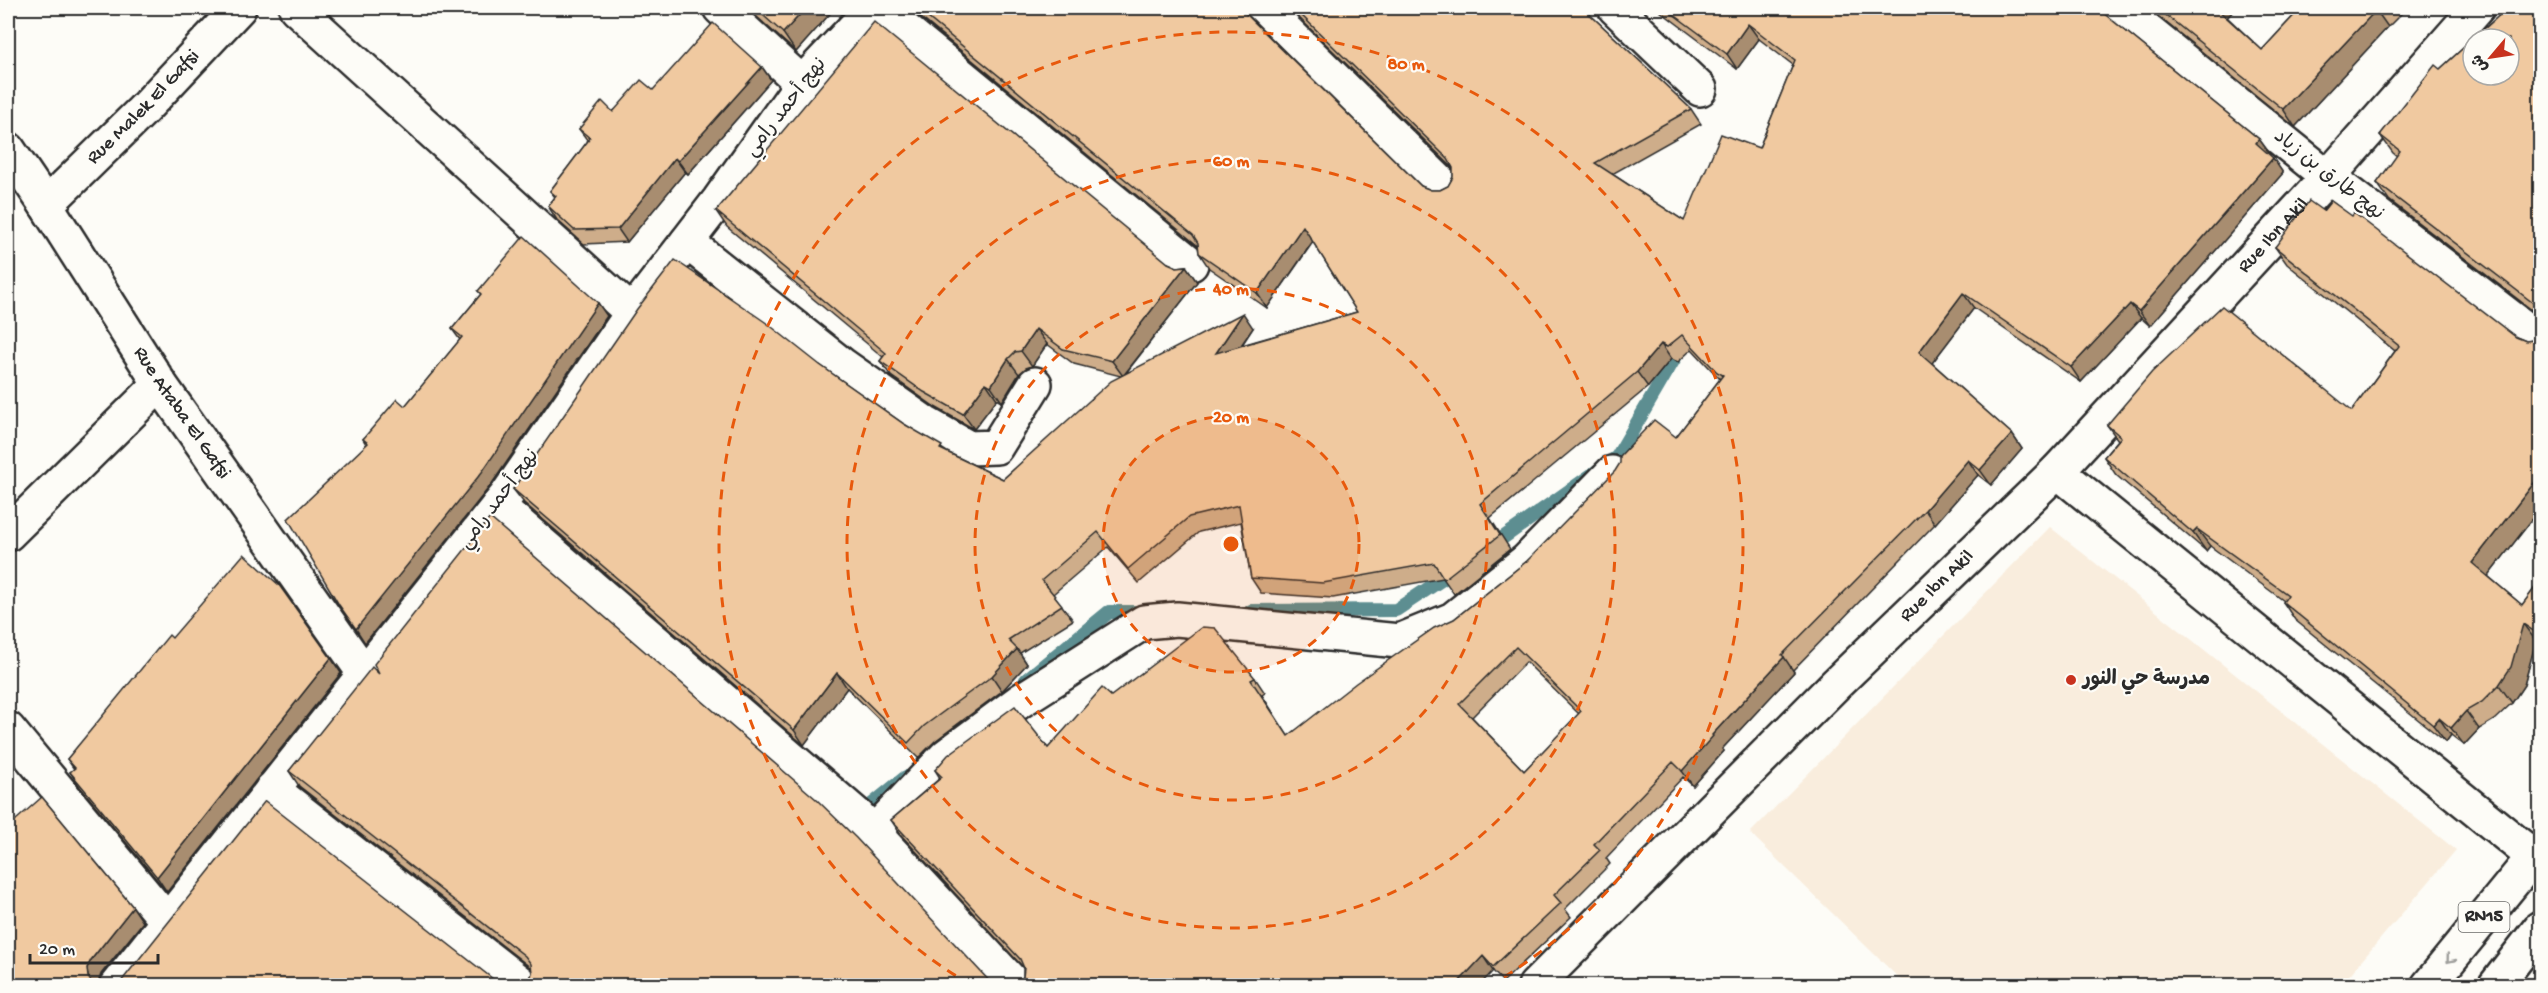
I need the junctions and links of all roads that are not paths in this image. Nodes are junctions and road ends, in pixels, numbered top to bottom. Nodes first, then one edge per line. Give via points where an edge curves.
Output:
1 (239, 8) edge
2 (296, 8) edge
3 (720, 8) edge
4 (873, 8) edge
5 (879, 8) edge
6 (1263, 8) edge
7 (1615, 8) edge
8 (2119, 8) edge
9 (2477, 8) edge
10 (802, 83) junction
11 (1700, 89) dead end
12 (8, 149) edge
13 (2328, 177) junction
14 (1445, 187) edge
15 (46, 205) junction
16 (687, 242) junction
17 (1191, 264) dead end
18 (632, 313) junction
19 (2541, 340) edge
20 (160, 384) junction
21 (1035, 384) dead end
22 (2057, 471) junction
23 (1612, 473) edge
24 (498, 506) junction
25 (8, 534) edge
26 (364, 673) junction
27 (8, 729) edge
28 (272, 789) junction
29 (873, 833) junction
30 (2538, 855) edge
31 (167, 921) junction
32 (2541, 928) edge
33 (116, 986) edge
34 (524, 986) edge
35 (1016, 986) edge
36 (1535, 986) edge
37 (2428, 986) edge
38 (2495, 986) edge

1 - 15 street, Rue Malek El Gafsi
2 - 18 street
3 - 10 street
4 - 10 street, نهج أحمد رامي
5 - 17 street
6 - 14 street
7 - 11 street
8 - 13 street, نهج طارق بن زياد
9 - 13 street, Rue Ibn Akil
10 - 16 street, نهج أحمد رامي
12 - 15 street, Rue Ataba El Gafsi
13 - 19 street, نهج طارق بن زياد
13 - 22 street, Rue Ibn Akil
15 - 20 street, Rue Ataba El Gafsi
16 - 18 street, نهج أحمد رامي
16 - 21 street via 841,364 925,423 969,448 996,447
18 - 24 street, نهج أحمد رامي
20 - 25 street
20 - 26 street, Rue Ataba El Gafsi
22 - 30 street
22 - 36 street, Rue Ibn Akil via 1836,684
23 - 29 street via 1527,561 1453,619 1399,641 1177,619 1144,622 1020,701 946,756
24 - 26 street, نهج أحمد رامي
24 - 29 street
26 - 28 street, نهج أحمد رامي
27 - 31 street
28 - 31 street, نهج أحمد رامي
28 - 34 street
29 - 35 street
30 -> 37 street, RN15
31 - 33 street, نهج أحمد رامي
32 - 38 street, RN15

